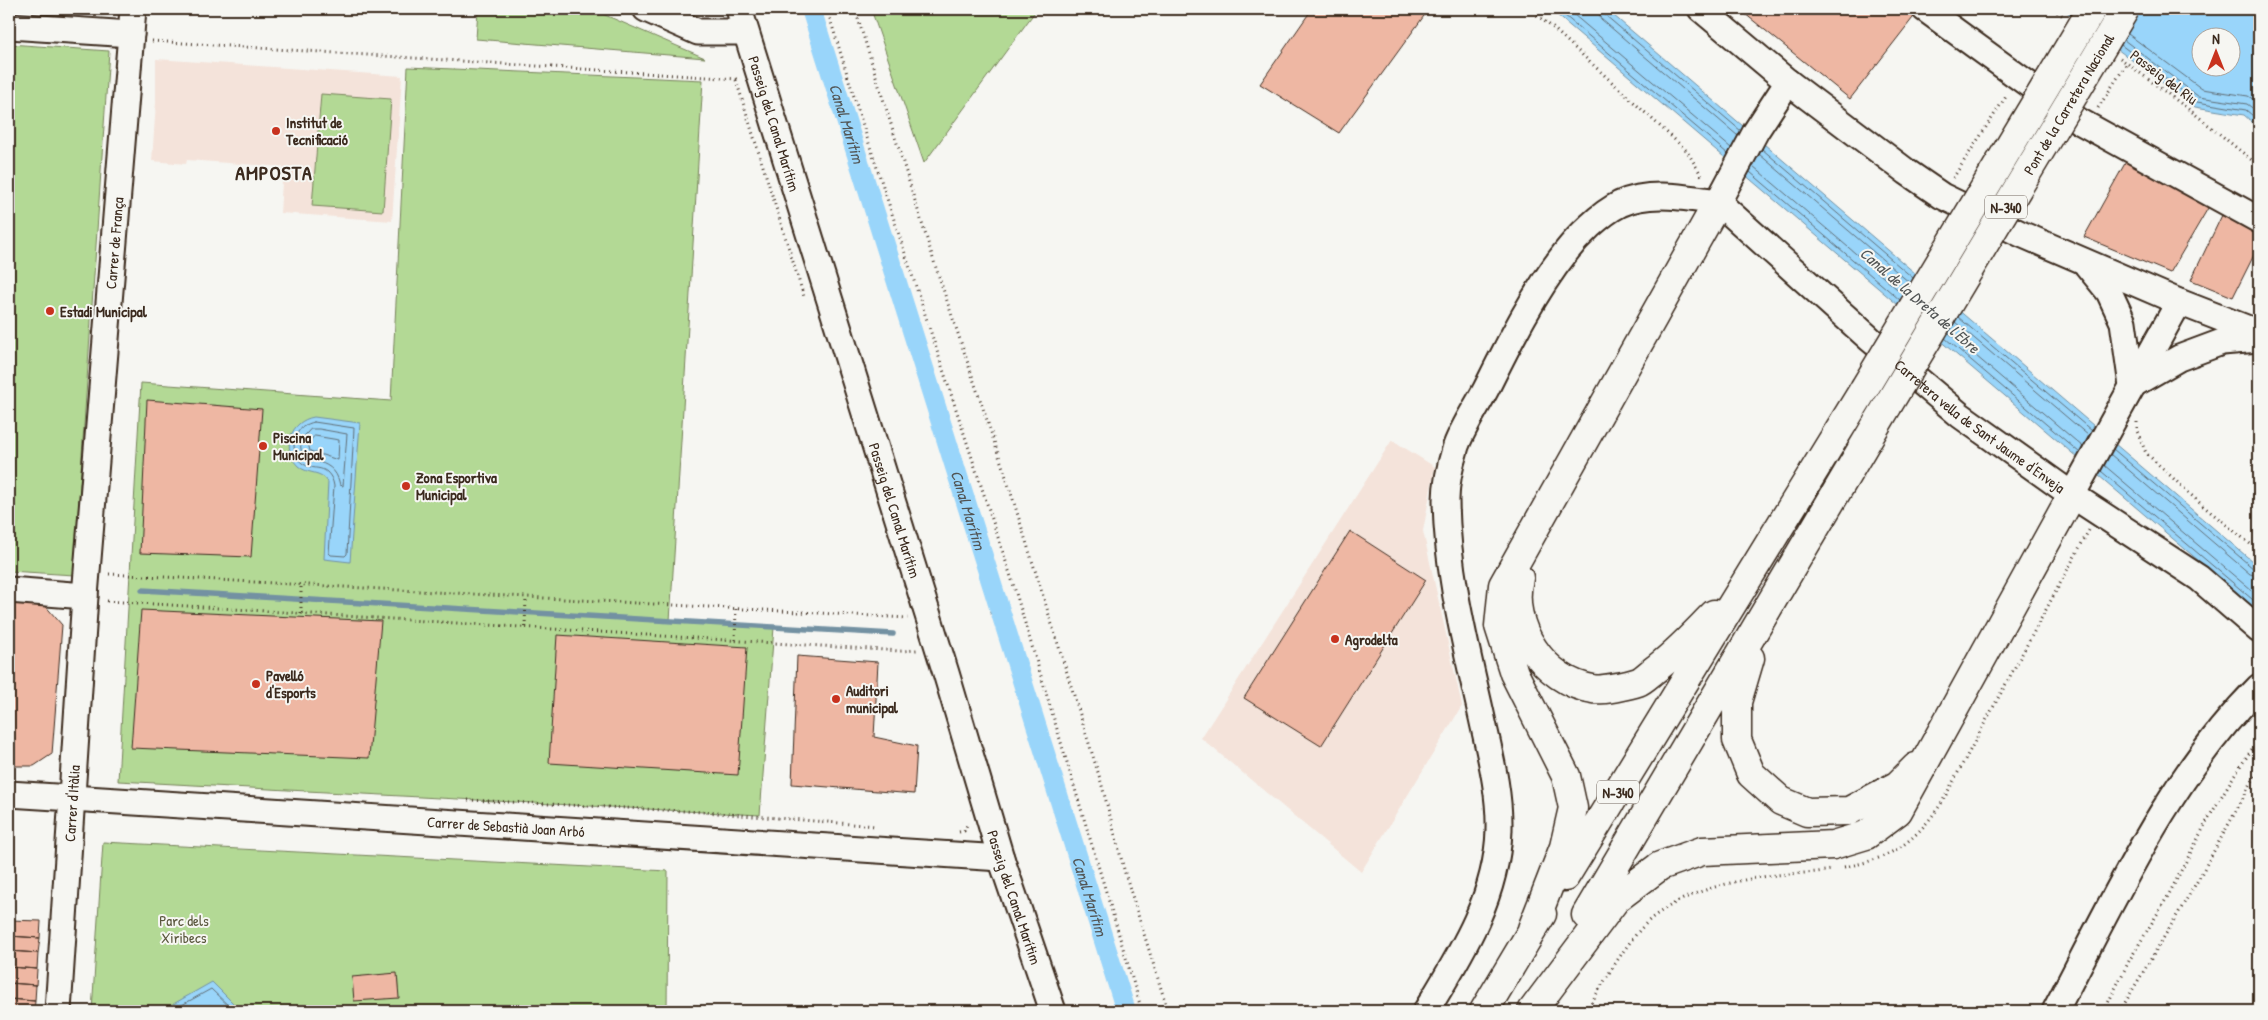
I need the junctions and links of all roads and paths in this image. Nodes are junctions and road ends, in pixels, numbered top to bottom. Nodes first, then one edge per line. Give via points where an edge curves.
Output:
1 (133, 9) edge
2 (646, 9) edge
3 (739, 9) edge
4 (827, 9) edge
5 (855, 9) edge
6 (1529, 9) edge
7 (1701, 9) edge
8 (1925, 9) edge
9 (2053, 9) edge
10 (2125, 9) edge
11 (2080, 14) edge
12 (9, 26) edge
13 (745, 32) junction
14 (139, 37) junction
15 (2119, 57) dead end
16 (2127, 63) junction
17 (747, 76) junction
18 (2018, 77) junction
19 (1788, 82) junction
20 (2088, 126) junction
21 (2259, 166) edge
22 (1723, 191) junction
23 (1942, 196) junction
24 (2259, 220) edge
25 (2085, 262) junction
26 (804, 298) dead end
27 (2178, 302) junction
28 (2259, 333) edge
29 (2259, 339) edge
30 (2124, 400) junction
31 (2076, 488) junction
32 (1528, 541) junction
33 (2259, 551) edge
34 (110, 564) dead end
35 (1753, 573) junction
36 (109, 574) junction
37 (108, 583) dead end
38 (302, 584) junction
39 (9, 590) edge
40 (100, 596) junction
41 (526, 597) junction
42 (736, 609) junction
43 (906, 610) dead end
44 (106, 611) dead end
45 (300, 613) junction
46 (908, 618) junction
47 (1762, 618) junction
48 (525, 627) junction
49 (911, 627) dead end
50 (2259, 630) edge
51 (735, 640) junction
52 (916, 643) dead end
53 (2259, 687) edge
54 (2259, 739) edge
55 (1931, 751) junction
56 (2259, 769) edge
57 (9, 794) edge
58 (72, 798) junction
59 (460, 800) dead end
60 (972, 816) dead end
61 (883, 827) dead end
62 (952, 832) dead end
63 (1001, 858) junction
64 (1532, 929) junction
65 (58, 1011) edge
66 (1053, 1011) edge
67 (1142, 1011) edge
68 (1168, 1011) edge
69 (1426, 1011) edge
70 (1484, 1011) edge
71 (1530, 1011) edge
72 (2055, 1011) edge
73 (2104, 1011) edge
74 (2120, 1011) edge

1 - 14 street, Carrer de França
2 - 13 street via 698,32
3 - 13 street, Passeig del Canal Marítim
4 - 67 path via 1012,580
5 - 68 path via 1018,515
6 - 22 path via 1687,151
7 - 19 street
8 - 18 street
9 - 11 path
10 - 47 highway, Pont de la Carretera Nacional / N-340, bridge
11 - 35 highway, Pont de la Carretera Nacional / N-340, bridge via 1864,389
12 - 14 street
13 - 17 street, Passeig del Canal Marítim
14 - 17 path
14 - 40 street, Carrer de França
15 - 16 path, Passeig del Riu
16 - 20 path
16 - 21 path, Passeig del Riu
17 - 26 path
17 - 63 street, Passeig del Canal Marítim via 940,654
18 - 20 street
18 - 23 path
19 - 22 street
19 - 23 street
20 - 24 street
22 - 31 street, Carretera vella de Sant Jaume d'Enveja via 1870,339 1960,415
22 - 32 highway
22 - 69 street via 1642,198 1620,205 1585,230 1546,279 1457,445 1446,497 1449,554 1496,786 1499,830 1494,875 1469,940
23 - 25 street
25 - 27 street
25 - 30 street via 2109,292 2123,322
27 - 28 street
27 - 30 street
29 - 30 street via 2222,342 2178,358
30 - 31 street
30 - 33 path via 2138,409 2137,430 2146,453 2203,506
31 - 50 street, Carretera vella de Sant Jaume d'Enveja via 2199,578
31 - 55 highway
32 - 35 highway via 1516,588 1520,622 1536,654 1562,679 1594,690 1638,682 1673,656
32 - 64 highway via 1503,585 1499,626 1514,673 1566,776 1573,808 1564,847
34 - 36 path
35 - 64 highway, N-340
36 - 37 path
36 - 38 path
38 - 41 path
38 - 45 path
39 - 40 street
40 - 44 path
40 - 45 path
40 - 58 street, Carrer d'Itàlia
41 - 42 path
41 - 48 path
42 - 46 path
42 - 51 path
43 - 46 path
45 - 48 path
46 - 49 path
47 - 55 highway via 1737,702 1737,740 1751,774 1781,801 1807,812 1848,811 1898,785
47 - 71 highway, N-340
48 - 51 path
51 - 52 path via 901,651 918,650
53 - 72 street via 2191,767 2162,810
54 - 73 path via 2208,819
55 - 71 highway via 1898,811 1866,835 1833,845 1702,851 1660,866 1616,899
56 - 74 path
57 - 58 street, Carrer de Sebastià Joan Arbó
58 - 63 street, Carrer de Sebastià Joan Arbó
58 - 65 street, Carrer d'Itàlia
59 - 61 path via 704,812
60 - 62 path via 964,832
63 - 66 street, Passeig del Canal Marítim
64 - 70 highway, N-340

